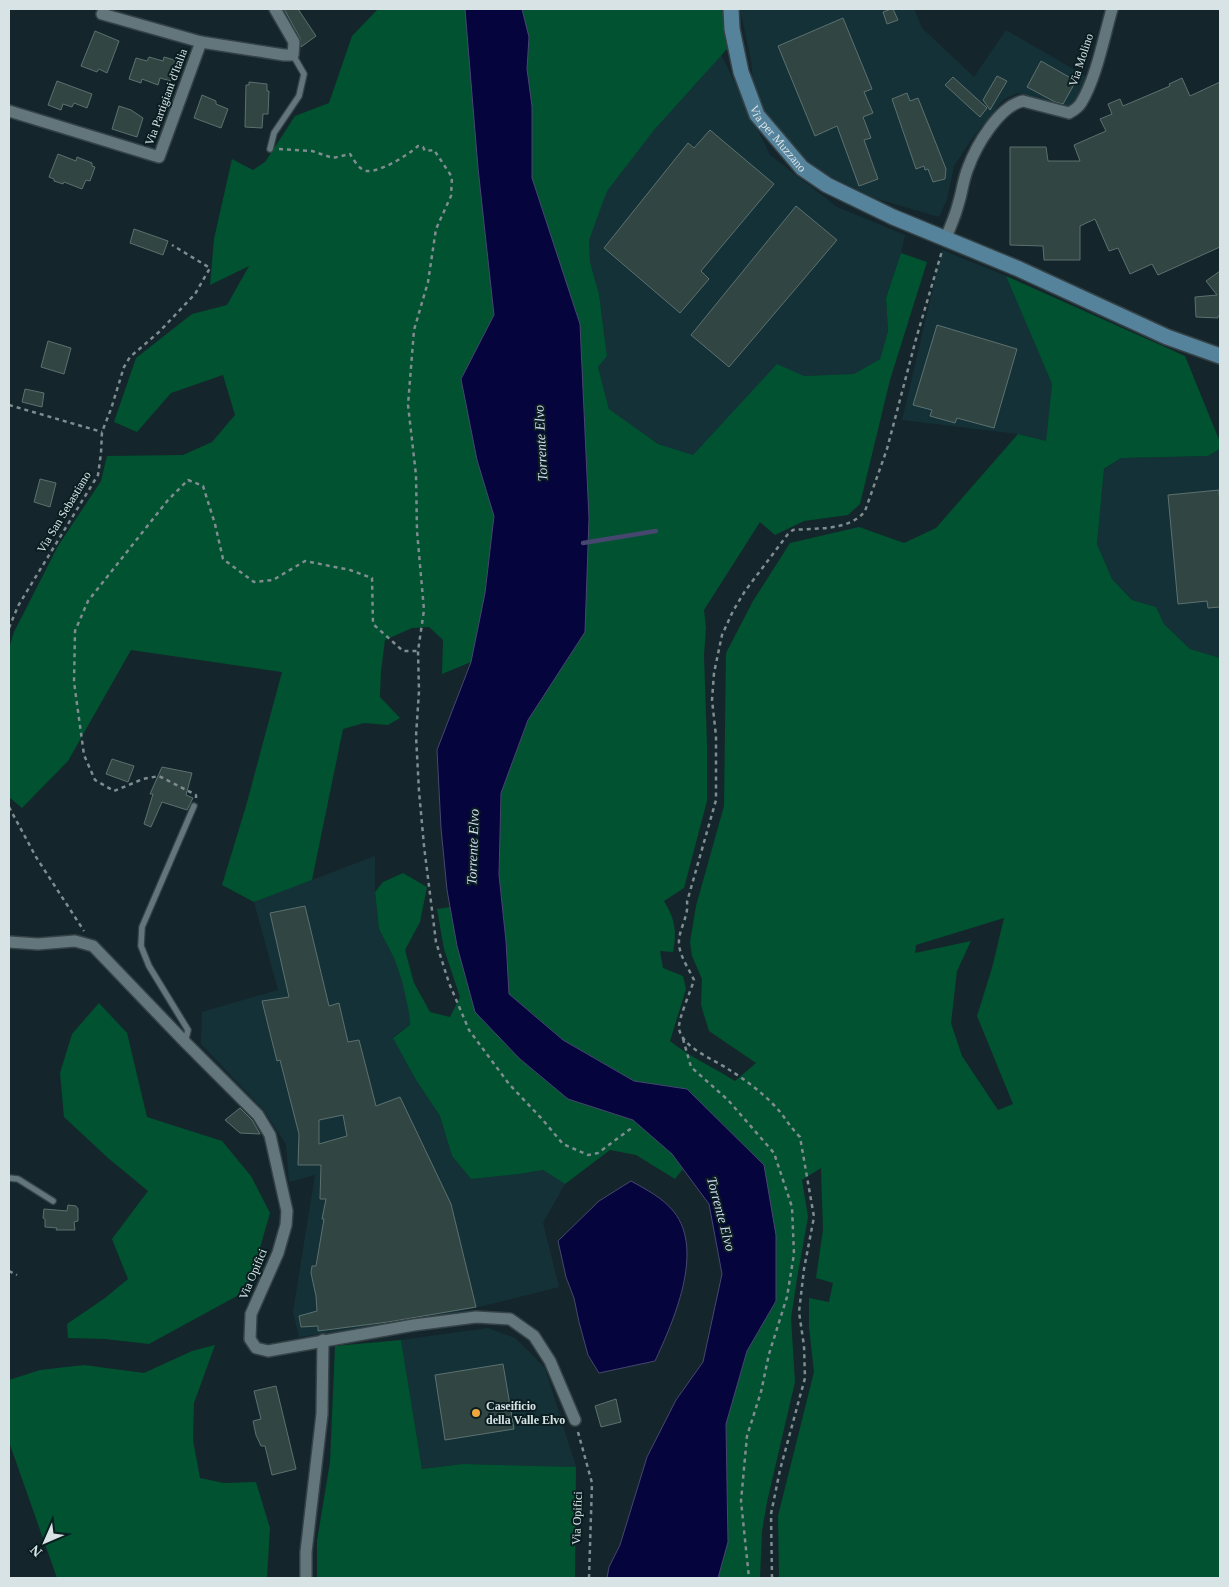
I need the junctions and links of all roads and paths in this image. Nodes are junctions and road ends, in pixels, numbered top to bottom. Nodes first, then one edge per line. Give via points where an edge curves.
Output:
1 (276, 9) edge
2 (731, 9) edge
3 (1112, 9) edge
4 (102, 14) dead end
5 (201, 42) junction
6 (293, 54) junction
7 (9, 111) edge
8 (270, 149) joint
9 (946, 238) junction
10 (172, 245) dead end
11 (1220, 356) edge
12 (9, 405) edge
13 (102, 432) junction
14 (9, 628) edge
15 (418, 651) junction
16 (194, 806) joint
17 (9, 807) edge
18 (9, 942) edge
19 (93, 946) junction
20 (683, 1038) junction
21 (185, 1042) junction
22 (633, 1127) dead end
23 (9, 1178) edge
24 (53, 1201) dead end
25 (9, 1271) edge
26 (17, 1275) dead end
27 (323, 1340) junction
28 (575, 1420) joint
29 (306, 1578) edge
30 (589, 1578) edge
31 (749, 1578) edge
32 (772, 1578) edge

1 - 6 street via 294,42
2 - 9 street, Via per Muzzano via 741,72 757,115 802,168 827,185
3 - 9 street, Via Molino via 1091,80 1080,104 1069,113 1023,101 1007,109 991,126 968,168
4 - 5 street
5 - 6 street, Via Partigiani d'Italia
5 - 7 street, Via Partigiani d'Italia via 159,157
6 - 8 lane via 304,74 300,96 274,133
8 - 15 path via 312,151 333,158 350,154 366,171 381,168 418,146 425,151 434,150 452,177 451,196 436,229 428,282 414,330 408,405 424,610
9 - 11 street, Via per Muzzano via 1166,337
9 - 20 path via 887,448 865,511 851,522 793,530 788,534 746,591 722,634 712,700 717,752 716,800 687,902 687,916 679,943 694,980 678,1027
10 - 13 path, Via San Sebastiano via 210,268 195,294 130,357
12 - 13 path
13 - 14 path, Via San Sebastiano via 98,475 18,606
15 - 16 path via 403,651 373,624 372,578 305,561 273,580 254,582 223,559 202,486 188,480 168,500 88,601 75,631 74,682 84,756 95,780 114,791 159,776 196,795
15 - 22 path via 418,791 436,942 469,1030 509,1084 563,1144 588,1155 598,1153
16 - 21 lane via 142,927 141,946 149,966 188,1030
17 - 19 path via 36,857
18 - 19 street via 75,941
19 - 21 street, Via Opifici
20 - 31 path via 691,1067 728,1100 774,1153 792,1207 794,1254 788,1297 747,1436 741,1501
20 - 32 path via 692,1048 747,1082 780,1112 800,1137 804,1153 814,1217 799,1312 805,1378 771,1514
21 - 27 street, Via Opifici via 258,1115 270,1135 286,1203 286,1226 278,1253 251,1314 250,1339 256,1348 268,1351
23 - 24 lane via 18,1179
25 - 26 path
27 - 28 street, Via Opifici via 476,1317 510,1319 534,1336 550,1361
27 - 29 street via 322,1414 306,1552
28 - 30 path, Via Opifici via 592,1483

